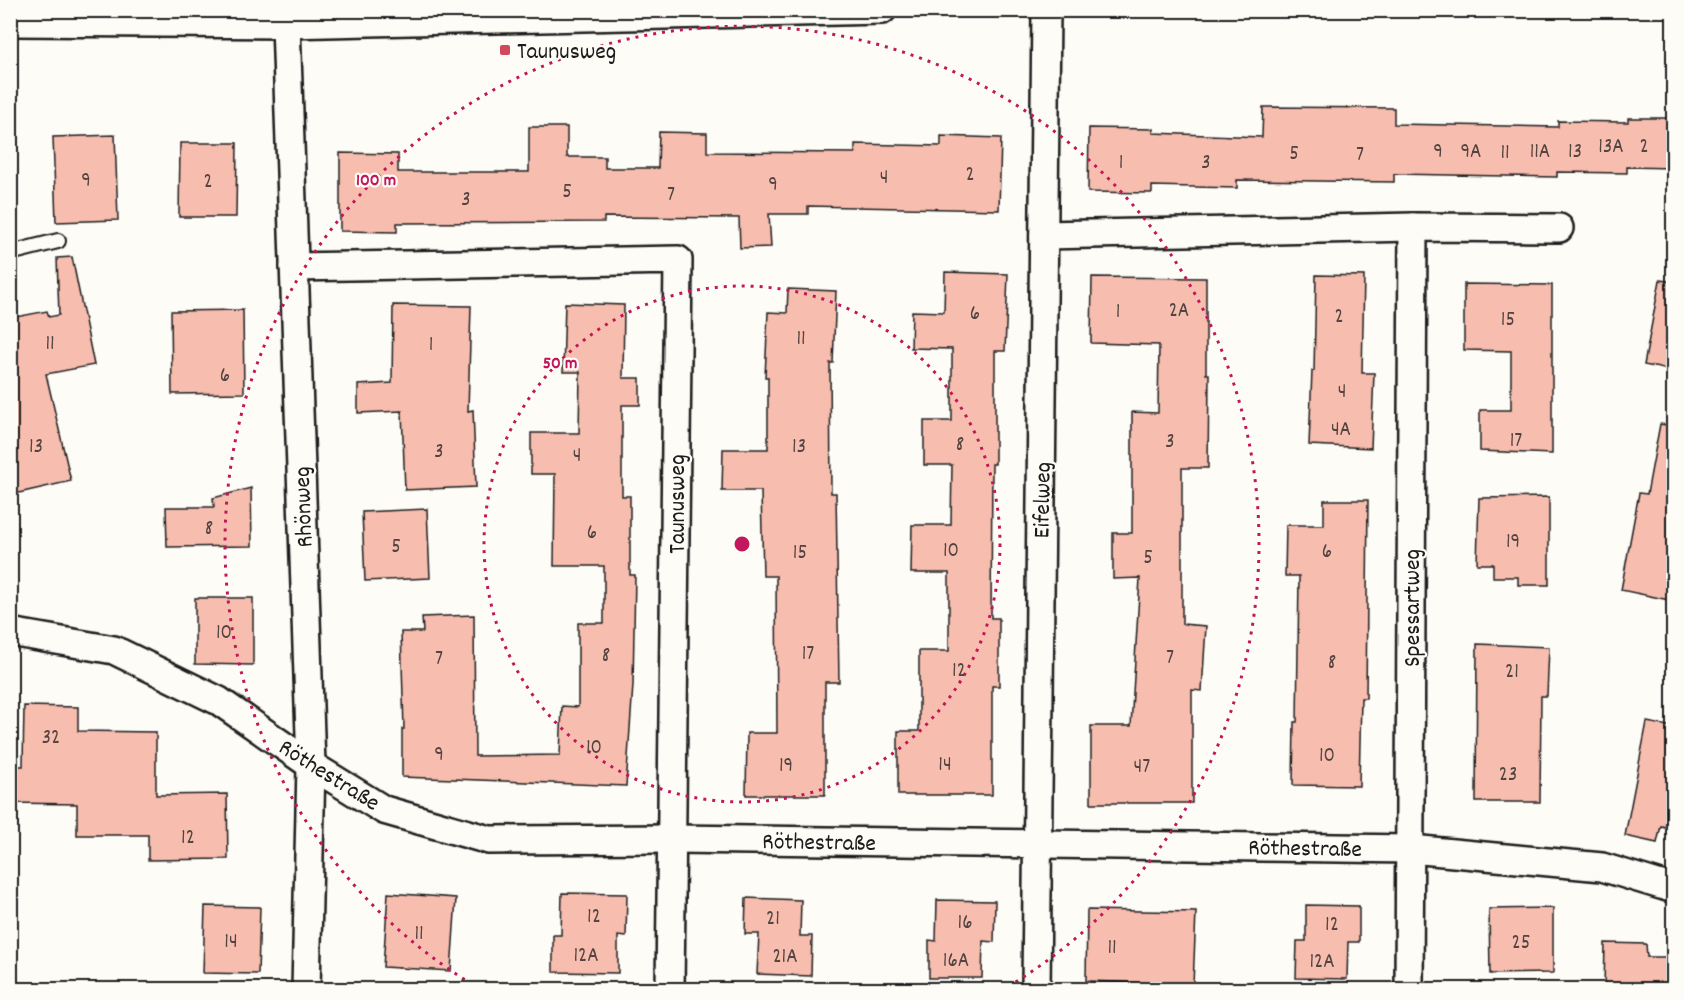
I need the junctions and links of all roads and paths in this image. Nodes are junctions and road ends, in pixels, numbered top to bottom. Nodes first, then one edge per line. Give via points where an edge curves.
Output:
1 (882, 10) edge
2 (1046, 10) edge
3 (10, 22) edge
4 (286, 24) junction
5 (1413, 227) junction
6 (1559, 228) dead end
7 (1044, 236) junction
8 (58, 242) dead end
9 (10, 253) edge
10 (294, 267) junction
11 (10, 632) edge
12 (311, 765) junction
13 (674, 839) junction
14 (1038, 844) junction
15 (1411, 849) junction
16 (1674, 889) edge
17 (306, 990) edge
18 (670, 990) edge
19 (1036, 990) edge
20 (1409, 990) edge

1 - 4 street
2 - 7 street, Eifelweg
3 - 4 street
4 - 10 street, Rhönweg
5 - 6 street
5 - 7 street
5 - 15 street, Spessartweg
7 - 14 street, Eifelweg
8 - 9 lane
10 - 12 street, Rhönweg
10 - 13 street, Taunusweg via 678,260
11 - 12 street, Röthestraße via 114,650 219,701
12 - 13 street, Röthestraße via 384,810 489,840
12 - 17 street, Rhönweg
13 - 14 street, Röthestraße
13 - 18 street, Taunusweg
14 - 15 street, Röthestraße
14 - 19 street, Eifelweg
15 - 16 street, Röthestraße via 1602,867
15 - 20 street, Spessartweg

